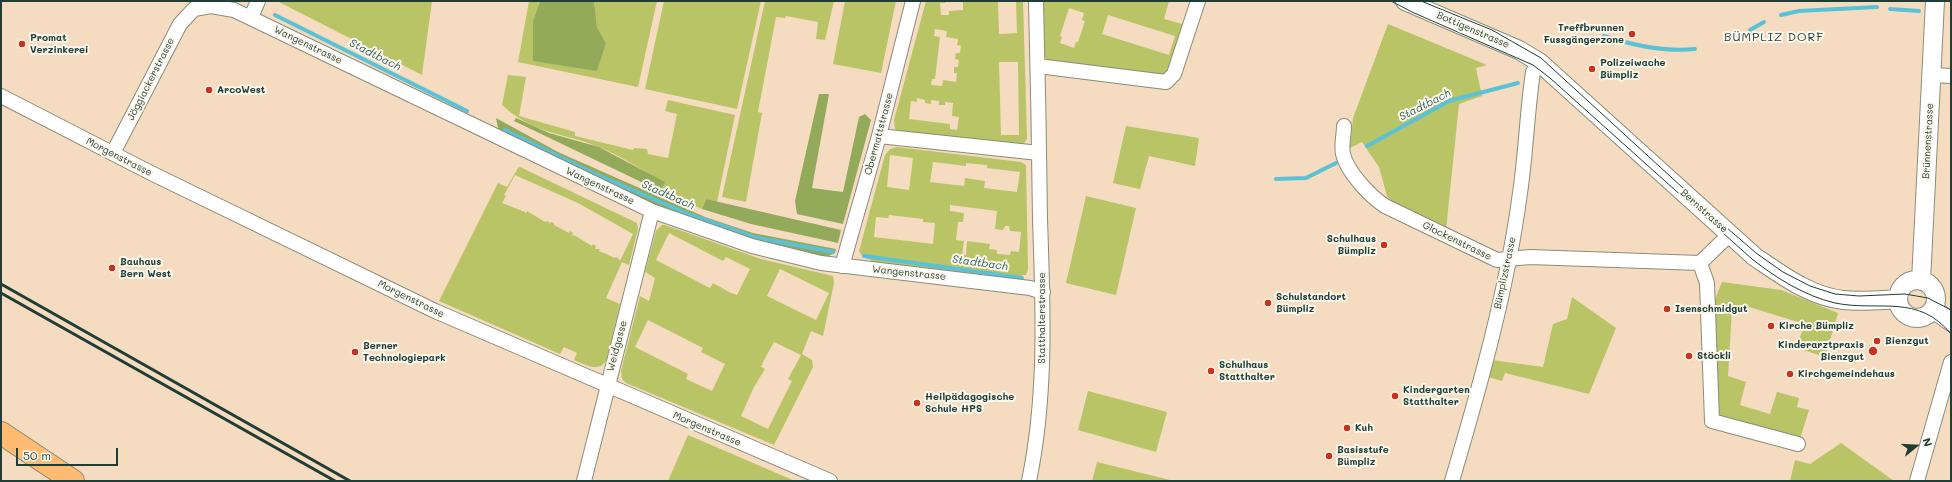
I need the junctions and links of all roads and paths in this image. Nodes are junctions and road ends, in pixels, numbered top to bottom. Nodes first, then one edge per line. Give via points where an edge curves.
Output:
1 (258, 1) edge
2 (913, 1) edge
3 (1036, 1) edge
4 (1198, 1) edge
5 (1405, 1) edge
6 (1935, 1) edge
7 (189, 5) edge
8 (251, 18) junction
9 (1539, 62) junction
10 (1038, 66) junction
11 (1932, 75) junction
12 (1951, 76) edge
13 (1, 96) edge
14 (1344, 126) dead end
15 (879, 136) junction
16 (113, 153) junction
17 (1039, 153) junction
18 (652, 211) junction
19 (1730, 234) junction
20 (1508, 259) junction
21 (1700, 263) junction
22 (842, 266) junction
23 (1921, 280) junction
24 (1043, 292) junction
25 (1898, 299) junction
26 (1933, 309) junction
27 (1951, 322) edge
28 (1951, 362) edge
29 (607, 386) junction
30 (1, 433) edge
31 (1798, 444) dead end
32 (73, 481) edge
33 (584, 481) edge
34 (830, 481) edge
35 (1029, 481) edge
36 (1452, 481) edge
37 (1917, 481) edge

1 - 8 street
2 - 15 street, Obermattstrasse
3 - 10 street, Statthalterstrasse
4 - 10 street via 1174,74 1166,82
5 - 9 street, Bottigenstrasse via 1519,50
6 - 11 street, Brünnenstrasse
7 - 8 street, Wangenstrasse via 229,8
7 - 16 street, Jöggiackerstrasse
8 - 18 street, Wangenstrasse
9 - 19 street, Bernstrasse
9 - 20 street, Bümplizstrasse via 1533,72 1521,192
10 - 17 street, Statthalterstrasse
11 - 12 street
11 - 23 street, Brünnenstrasse
13 - 16 street, Morgenstrasse
14 - 20 street, Glockenstrasse via 1342,148 1345,160 1374,198 1385,206 1497,260
15 - 17 street
15 - 22 street, Obermattstrasse
16 - 29 street, Morgenstrasse via 434,311
17 - 24 street, Statthalterstrasse
18 - 22 street, Wangenstrasse via 752,246
18 - 29 street, Weidgasse
19 - 21 street
19 - 25 street, Bernstrasse via 1754,257 1808,290 1844,300
20 - 21 street, Glockenstrasse via 1538,257
20 - 36 street, Bümplizstrasse via 1482,380
21 - 31 street via 1707,283 1712,421
22 - 24 street, Wangenstrasse via 923,274 1030,288
23 - 25 street via 1906,284 1900,290
23 - 26 street via 1930,285 1935,292 1936,302
24 - 35 street, Statthalterstrasse via 1039,428
25 - 26 street via 1903,311 1912,317 1922,317
26 - 27 street
28 - 37 street
29 - 33 street, Weidgasse
29 - 34 street, Morgenstrasse
30 - 32 main road

